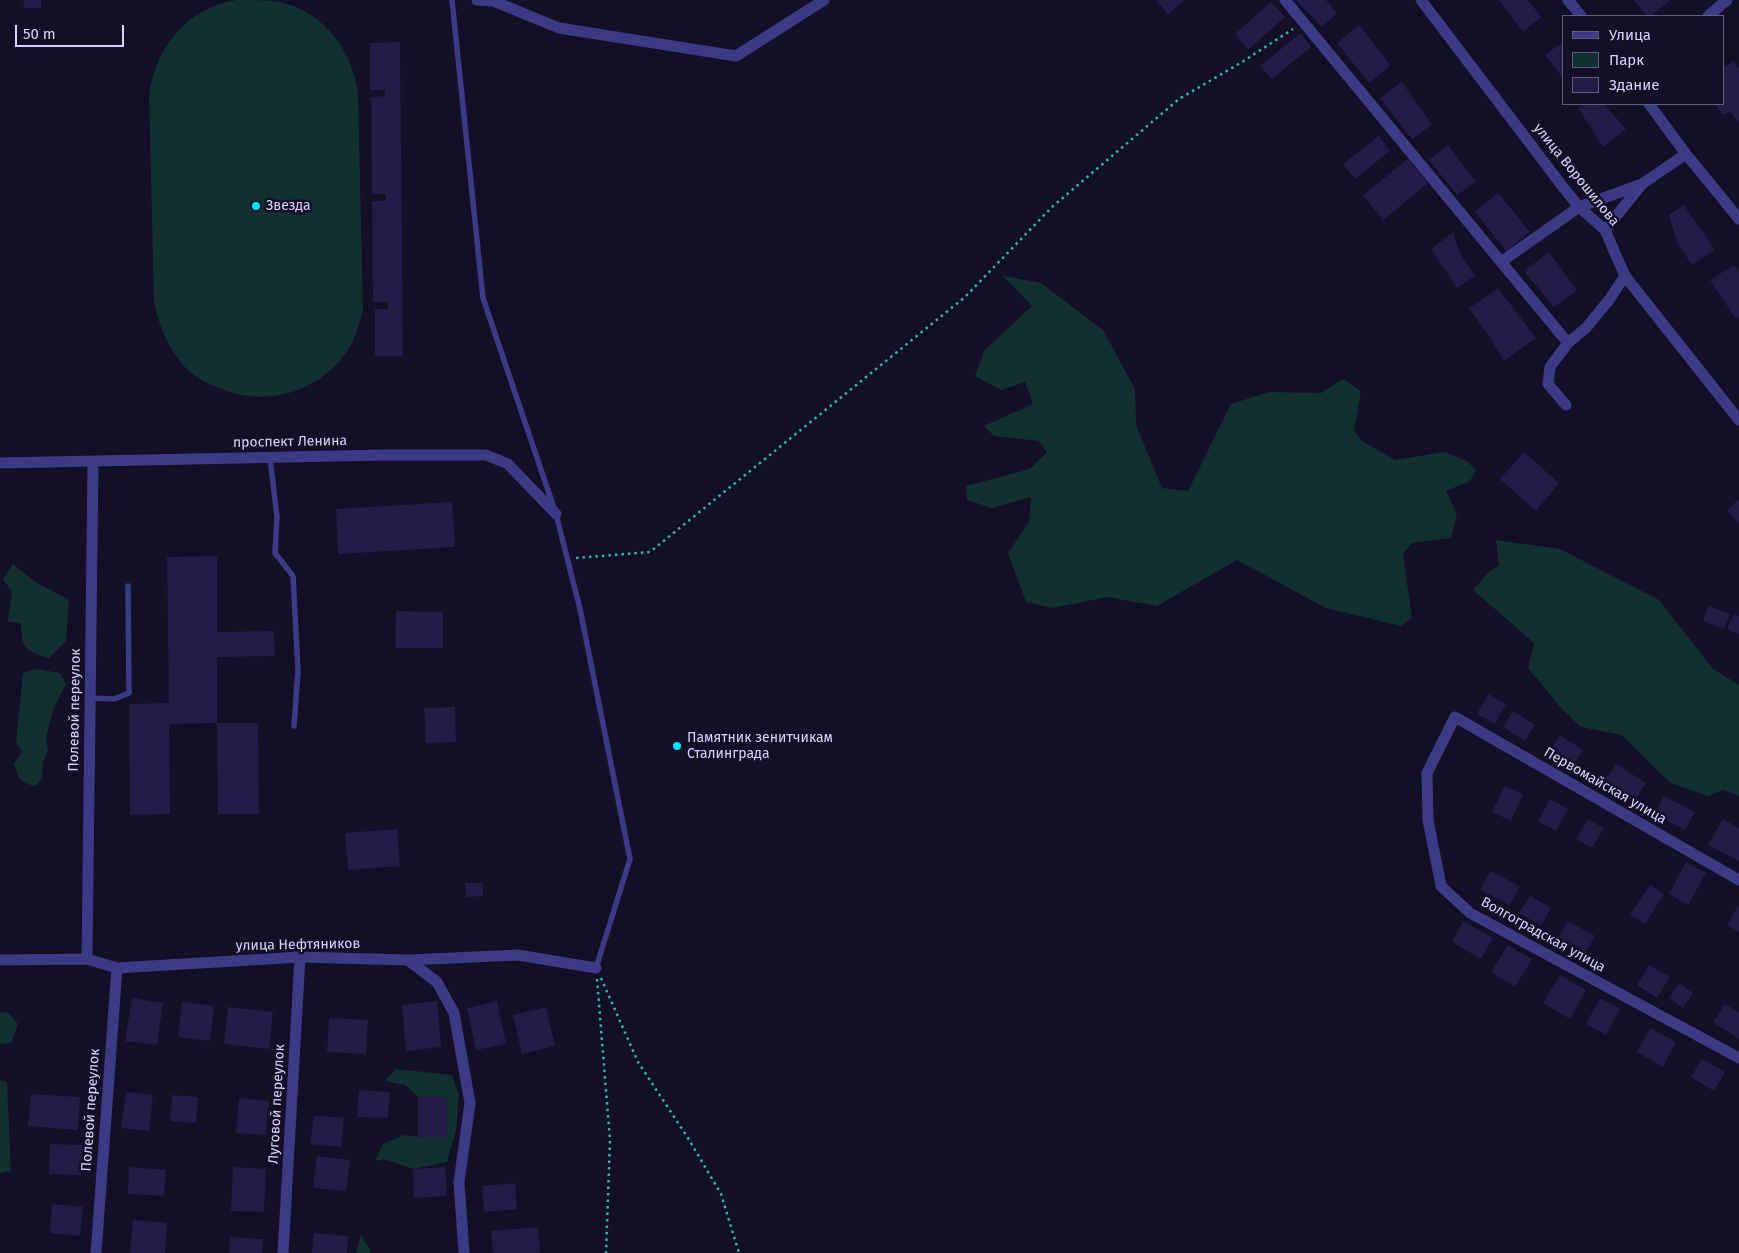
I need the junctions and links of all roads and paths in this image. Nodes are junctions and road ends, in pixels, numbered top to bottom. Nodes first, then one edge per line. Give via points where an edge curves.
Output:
1 (452, 0) edge
2 (477, 0) edge
3 (824, 0) edge
4 (1285, 0) edge
5 (1421, 0) edge
6 (1568, 0) edge
7 (1727, 0) edge
8 (1580, 15) edge
9 (1709, 15) edge
10 (1303, 22) junction
11 (1650, 105) edge
12 (1686, 154) junction
13 (1642, 184) junction
14 (1579, 207) junction
15 (1739, 220) edge
16 (1605, 230) junction
17 (1501, 262) junction
18 (1624, 276) junction
19 (1568, 343) junction
20 (1566, 405) dead end
21 (1739, 420) edge
22 (270, 458) junction
23 (93, 462) junction
24 (0, 463) edge
25 (556, 514) junction
26 (568, 559) junction
27 (128, 586) dead end
28 (90, 698) junction
29 (1455, 718) joint
30 (294, 726) dead end
31 (1739, 880) edge
32 (300, 957) junction
33 (87, 959) junction
34 (0, 960) edge
35 (408, 960) junction
36 (116, 968) junction
37 (596, 968) junction
38 (1739, 1058) edge
39 (96, 1253) edge
40 (283, 1253) edge
41 (464, 1253) edge
42 (606, 1253) edge
43 (739, 1253) edge

1 - 25 lane via 483,298
2 - 3 street via 493,1 559,28 736,56
4 - 10 street
5 - 14 street, улица Ворошилова
6 - 8 street
7 - 9 street
10 - 17 street
10 - 26 path via 1179,99 1052,207 965,297 650,552
11 - 12 street
12 - 13 street
12 - 15 street
13 - 14 street
13 - 16 street
14 - 16 street, улица Ворошилова
14 - 17 street
16 - 18 street, улица Ворошилова
17 - 19 street
18 - 19 street via 1586,328
18 - 21 street, улица Ворошилова
19 - 20 street via 1550,367 1548,384
22 - 23 street, проспект Ленина
22 - 25 street, проспект Ленина via 486,455 508,464
22 - 30 lane via 277,517 275,553 293,576 298,670
23 - 24 street, проспект Ленина
23 - 28 street, Полевой переулок
25 - 26 lane
26 - 37 lane via 630,859
27 - 28 lane via 129,693 114,699
28 - 33 street, Полевой переулок
29 - 31 street, Первомайская улица
29 - 38 street, Волгоградская улица via 1426,773 1428,820 1441,886 1470,913
32 - 35 street, улица Нефтяников
32 - 36 street, улица Нефтяников
32 - 40 street, Луговой переулок
33 - 34 street, улица Нефтяников
33 - 36 street, улица Нефтяников
35 - 37 street, улица Нефтяников via 518,955
35 - 41 street via 437,982 454,1013 470,1103 459,1182
36 - 39 street, Полевой переулок
37 - 42 path via 610,1140
37 - 43 path via 638,1062 721,1194

